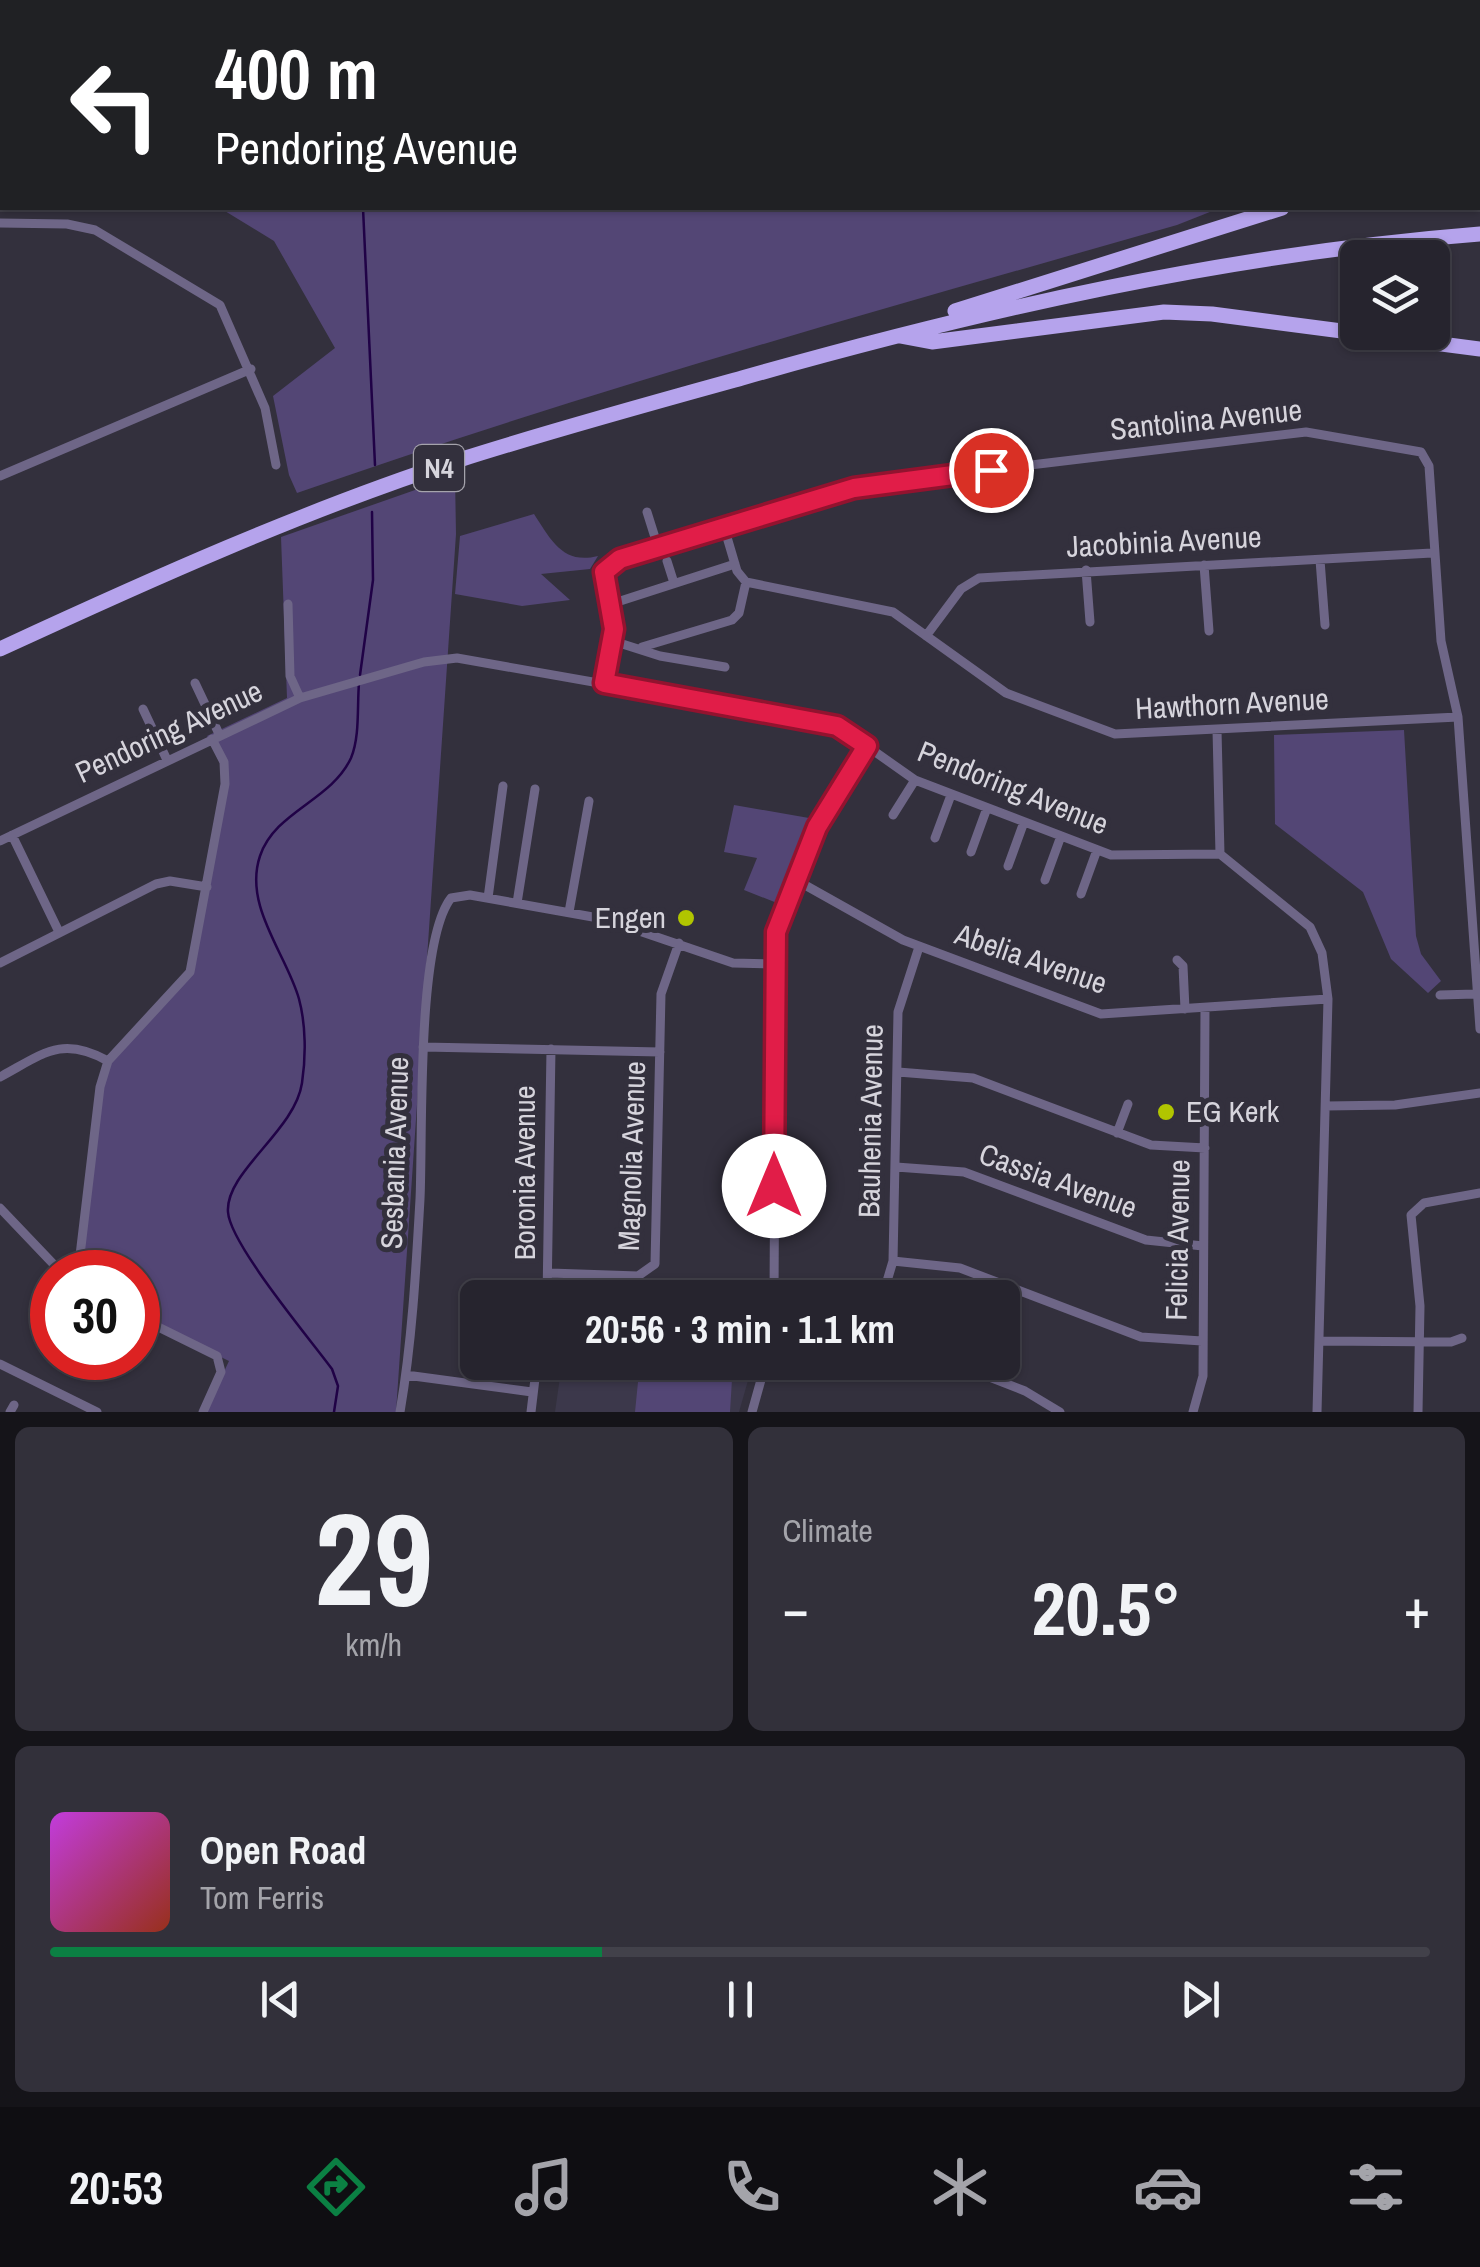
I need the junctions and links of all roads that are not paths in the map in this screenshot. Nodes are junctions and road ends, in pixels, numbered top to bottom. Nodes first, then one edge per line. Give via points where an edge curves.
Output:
1 (1276, 210) edge
2 (0, 223) edge
3 (1480, 234) edge
4 (896, 334) junction
5 (1480, 349) edge
6 (251, 369) junction
7 (276, 465) dead end
8 (0, 476) edge
9 (648, 512) dead end
10 (724, 527) junction
11 (658, 547) junction
12 (1432, 553) junction
13 (1320, 560) junction
14 (667, 561) dead end
15 (735, 564) junction
16 (1204, 565) junction
17 (1086, 570) junction
18 (746, 582) junction
19 (674, 583) junction
20 (288, 604) dead end
21 (611, 604) junction
22 (1090, 622) dead end
23 (1326, 625) dead end
24 (1209, 631) dead end
25 (926, 636) junction
26 (612, 640) junction
27 (642, 648) junction
28 (0, 650) edge
29 (725, 667) dead end
30 (195, 683) dead end
31 (604, 683) junction
32 (300, 698) junction
33 (143, 709) dead end
34 (1458, 717) junction
35 (1217, 730) junction
36 (216, 737) junction
37 (867, 746) junction
38 (167, 760) junction
39 (914, 780) junction
40 (504, 786) dead end
41 (535, 789) dead end
42 (952, 794) junction
43 (589, 801) dead end
44 (987, 808) junction
45 (894, 814) dead end
46 (1024, 822) junction
47 (12, 835) junction
48 (1061, 836) junction
49 (935, 838) dead end
50 (0, 841) edge
51 (1097, 850) junction
52 (971, 852) dead end
53 (1220, 854) junction
54 (1008, 866) dead end
55 (796, 880) junction
56 (1045, 880) dead end
57 (207, 887) junction
58 (1081, 894) dead end
59 (488, 898) junction
60 (517, 903) junction
61 (569, 912) junction
62 (59, 932) junction
63 (680, 943) junction
64 (918, 947) junction
65 (1177, 960) dead end
66 (0, 963) edge
67 (774, 964) junction
68 (1475, 994) junction
69 (1440, 995) dead end
70 (1328, 999) junction
71 (1205, 1008) junction
72 (1185, 1009) junction
73 (1480, 1029) edge
74 (423, 1048) junction
75 (550, 1049) junction
76 (660, 1052) junction
77 (108, 1061) junction
78 (898, 1072) junction
79 (0, 1077) edge
80 (1480, 1093) edge
81 (1128, 1104) dead end
82 (1326, 1106) junction
83 (1118, 1132) junction
84 (1205, 1148) junction
85 (896, 1167) junction
86 (1480, 1193) edge
87 (0, 1208) edge
88 (1203, 1246) junction
89 (40, 1250) edge
90 (81, 1250) edge
91 (893, 1261) junction
92 (550, 1273) junction
93 (549, 1280) edge
94 (774, 1280) edge
95 (887, 1280) edge
96 (160, 1328) edge
97 (1462, 1338) dead end
98 (1202, 1341) junction
99 (1320, 1341) junction
100 (1420, 1342) junction
101 (0, 1364) edge
102 (406, 1374) junction
103 (534, 1380) edge
104 (762, 1380) edge
105 (997, 1380) edge
106 (532, 1392) junction
107 (97, 1412) edge
108 (203, 1412) edge
109 (400, 1412) edge
110 (531, 1412) edge
111 (754, 1412) edge
112 (1060, 1412) edge
113 (1193, 1412) edge
114 (1317, 1412) edge
115 (1418, 1412) edge

1 - 4 highway
2 - 6 street via 84,226 144,257 220,305
3 - 4 highway, N4 via 1238,262
4 - 5 highway via 932,342 1164,312
4 - 28 highway, N4 via 456,461 152,578
6 - 7 street
6 - 8 street
9 - 11 street
10 - 11 street, Santolina Avenue
10 - 12 street, Santolina Avenue via 854,488 1321,432 1407,448 1427,460
10 - 15 street
11 - 21 street, Santolina Avenue via 606,568
12 - 13 street, Jacobinia Avenue
12 - 34 street, Santolina Avenue
13 - 16 street, Jacobinia Avenue
13 - 23 street
14 - 19 street
15 - 18 street
15 - 19 street
16 - 17 street, Jacobinia Avenue
16 - 24 street
17 - 22 street
17 - 25 street, Jacobinia Avenue via 980,578 961,588
18 - 25 street, Hawthorn Avenue via 884,608
18 - 27 street via 732,620
19 - 21 street
20 - 32 street via 290,676
21 - 26 street, Santolina Avenue
25 - 35 street, Hawthorn Avenue via 1006,693 1106,732
26 - 27 street
26 - 31 street, Santolina Avenue
27 - 29 street
30 - 36 street
31 - 32 street, Pendoring Avenue via 449,658
31 - 37 street, Pendoring Avenue via 837,726
32 - 36 street, Pendoring Avenue
33 - 38 street
34 - 35 street, Hawthorn Avenue
34 - 68 street, Santolina Avenue
35 - 53 street
36 - 38 street, Pendoring Avenue
36 - 57 street via 226,778
37 - 39 street, Pendoring Avenue
37 - 55 street via 817,827
38 - 47 street, Pendoring Avenue
39 - 42 street, Pendoring Avenue
39 - 45 street
40 - 59 street
41 - 60 street
42 - 44 street, Pendoring Avenue
42 - 49 street
43 - 61 street
44 - 46 street, Pendoring Avenue
44 - 52 street
46 - 48 street, Pendoring Avenue
46 - 54 street
47 - 50 street, Pendoring Avenue
47 - 62 street
48 - 51 street, Pendoring Avenue
48 - 56 street
51 - 53 street, Pendoring Avenue via 1119,857
51 - 58 street
53 - 70 street via 1310,928 1322,953
55 - 64 street, Abelia Avenue
55 - 67 street via 776,932
57 - 62 street via 164,882
57 - 77 street via 186,981
59 - 60 street
59 - 74 street, Sesbania Avenue via 451,898 439,924
60 - 61 street
61 - 63 street
62 - 66 street
63 - 67 street via 733,963
63 - 76 street, Magnolia Avenue via 661,994
64 - 72 street, Abelia Avenue via 1094,1012
64 - 78 street, Bauhenia Avenue via 901,994
65 - 72 street
67 - 94 street
68 - 69 street
68 - 73 street, Santolina Avenue
70 - 71 street, Abelia Avenue
70 - 82 street
71 - 72 street, Abelia Avenue
71 - 84 street, Felicia Avenue
74 - 75 street
74 - 102 street, Sesbania Avenue
75 - 76 street
75 - 92 street, Boronia Avenue
76 - 92 street, Magnolia Avenue via 655,1264 638,1276
77 - 79 street via 62,1046
77 - 90 street
78 - 83 street via 973,1078
78 - 85 street, Bauhenia Avenue
80 - 82 street via 1395,1106
81 - 83 street
82 - 99 street
83 - 84 street via 1161,1147
84 - 88 street, Felicia Avenue
85 - 88 street, Cassia Avenue via 964,1172 1146,1240
85 - 91 street, Bauhenia Avenue
86 - 100 street via 1424,1203 1411,1215
87 - 89 street
88 - 98 street, Felicia Avenue
91 - 95 street, Bauhenia Avenue
91 - 98 street via 960,1268 1141,1336
92 - 93 street, Boronia Avenue
96 - 108 street via 222,1365
97 - 100 street
98 - 113 street, Felicia Avenue via 1202,1385
99 - 100 street
99 - 114 street
100 - 115 street
101 - 107 street
102 - 106 street
102 - 109 street, Sesbania Avenue
103 - 106 street
104 - 111 street
105 - 112 street
106 - 110 street

